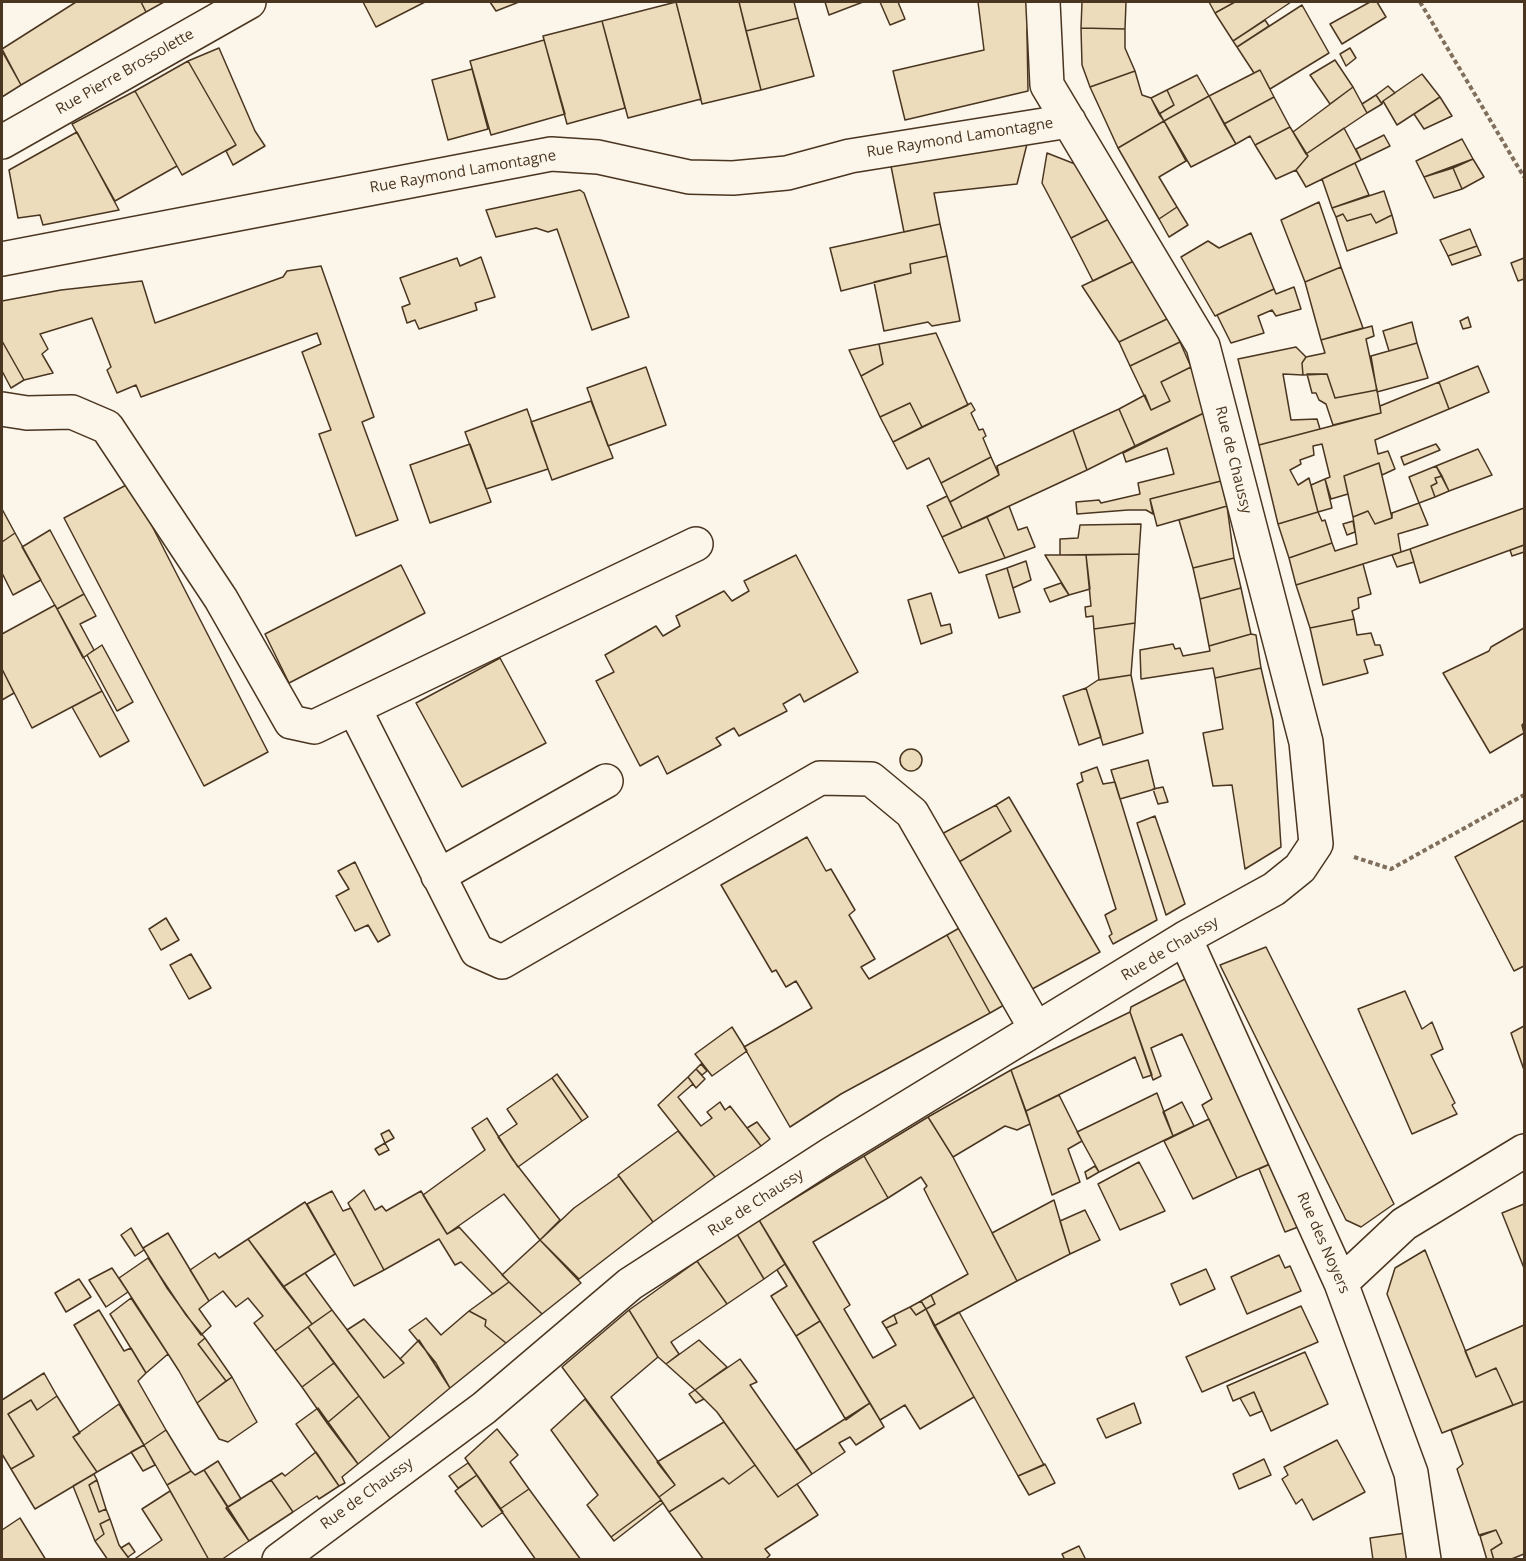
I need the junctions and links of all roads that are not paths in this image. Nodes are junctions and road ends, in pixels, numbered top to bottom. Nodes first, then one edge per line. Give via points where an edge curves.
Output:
1 (249, 2) edge
2 (1043, 2) edge
3 (1069, 121) junction
4 (2, 142) edge
5 (2, 259) edge
6 (2, 409) edge
7 (696, 544) dead end
8 (354, 708) junction
9 (606, 782) dead end
10 (438, 876) junction
11 (1185, 938) junction
12 (1036, 1029) junction
13 (1524, 1151) edge
14 (1341, 1283) junction
15 (279, 1560) edge
16 (1424, 1560) edge

1 - 4 street, Rue Pierre Brossolette
2 - 3 street, Rue de Chaussy via 1047,84
3 - 5 street, Rue Raymond Lamontagne via 850,156 787,173 733,178 689,177 598,157 551,154
3 - 11 street, Rue de Chaussy via 1203,346 1306,742 1316,844 1300,868 1274,889
6 - 8 street via 72,412 107,427 221,599 291,722 314,727
7 - 8 street
8 - 10 street
9 - 10 street
10 - 12 street via 477,951 502,962 820,778 871,779 912,813
11 - 12 street, Rue de Chaussy
11 - 14 street, Rue des Noyers
12 - 15 street, Rue de Chaussy via 831,1154 630,1284 484,1408
13 - 14 street via 1404,1224
14 - 16 street, Rue des Noyers via 1411,1473

